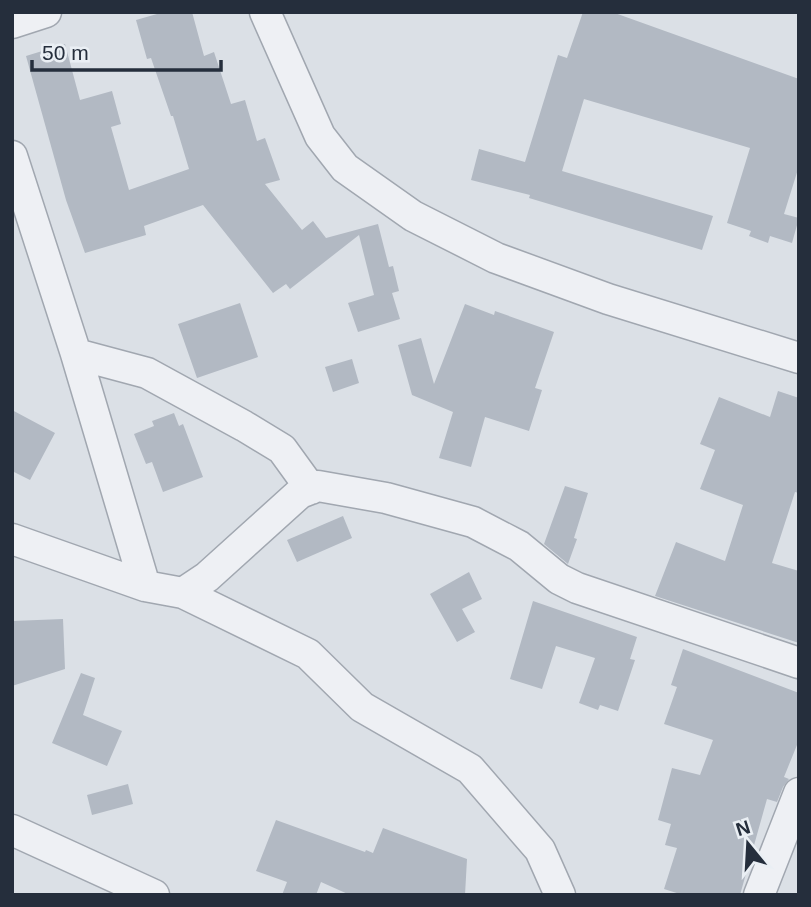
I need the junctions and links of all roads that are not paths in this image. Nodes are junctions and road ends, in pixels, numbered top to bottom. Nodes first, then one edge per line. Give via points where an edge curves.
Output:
1 (46, 12) edge
2 (265, 12) edge
3 (12, 23) edge
4 (12, 156) edge
5 (76, 354) junction
6 (799, 358) edge
7 (311, 489) junction
8 (12, 539) edge
9 (145, 586) junction
10 (183, 593) junction
11 (799, 663) edge
12 (799, 793) edge
13 (12, 830) edge
14 (154, 895) edge
15 (560, 895) edge
16 (759, 895) edge

1 - 3 street
2 - 6 street via 320,136 345,168 413,216 496,258 558,281
4 - 5 street
5 - 7 street via 147,373 244,426 282,449
5 - 9 street
7 - 10 street via 300,492 207,577
7 - 11 street via 318,486 386,498 473,522 519,546 577,588
8 - 9 street
9 - 10 street
10 - 15 street via 308,654 362,707 470,769 540,850
12 - 16 street
13 - 14 street

